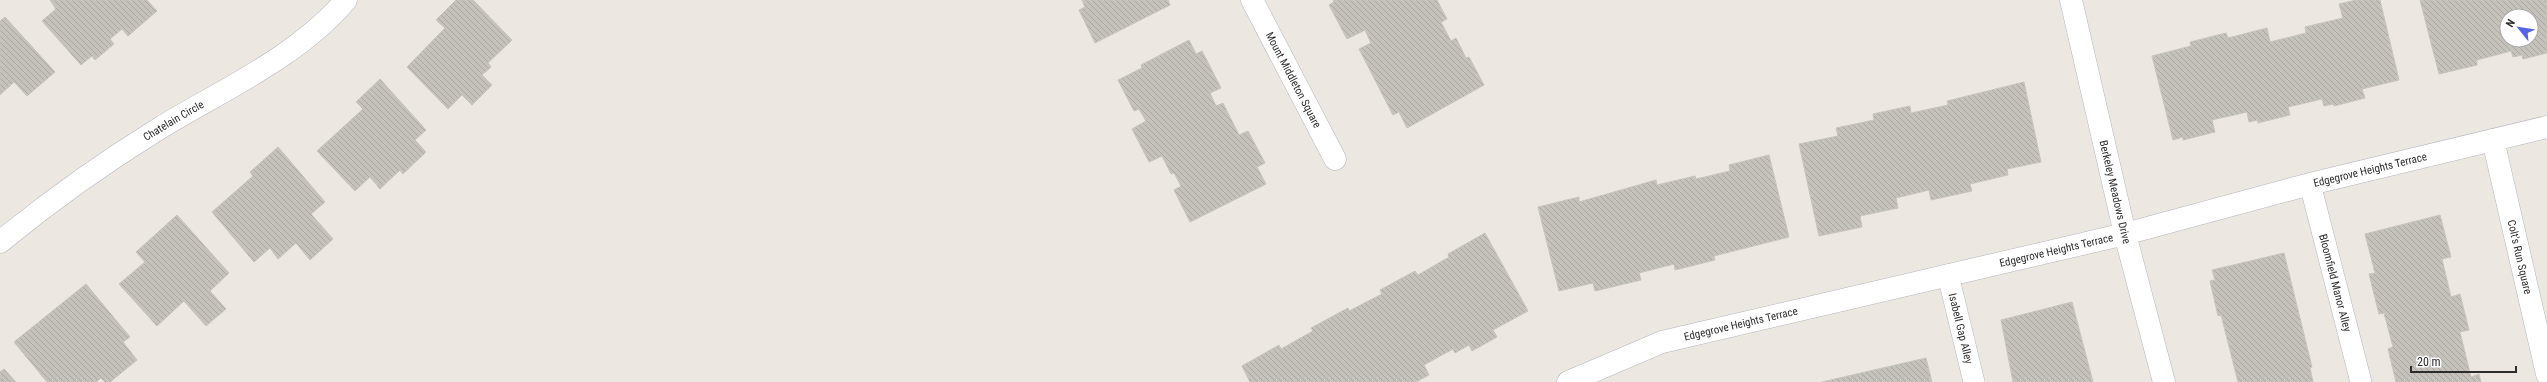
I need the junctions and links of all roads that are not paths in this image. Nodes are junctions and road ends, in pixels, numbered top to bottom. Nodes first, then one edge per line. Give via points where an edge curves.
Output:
1 (346, 0) edge
2 (1252, 0) edge
3 (2071, 0) edge
4 (2547, 127) edge
5 (2492, 140) junction
6 (1335, 159) dead end
7 (2310, 184) junction
8 (2125, 234) junction
9 (0, 242) edge
10 (1948, 275) junction
11 (2547, 374) edge
12 (1568, 382) edge
13 (1974, 382) edge
14 (2164, 382) edge
15 (2361, 382) edge

1 - 9 street, Chatelain Circle via 329,20 260,72 160,128 77,184
2 - 6 street, Mount Middleton Square
3 - 8 street, Berkeley Meadows Drive
4 - 5 street, Edgegrove Heights Terrace
5 - 7 street, Edgegrove Heights Terrace
5 - 11 street, Colt's Run Square
7 - 8 street, Edgegrove Heights Terrace
7 - 15 lane, Bloomfield Manor Alley
8 - 10 street, Edgegrove Heights Terrace
8 - 14 street, Berkeley Meadows Drive
10 - 12 street, Edgegrove Heights Terrace via 1662,342
10 - 13 lane, Isabell Gap Alley

